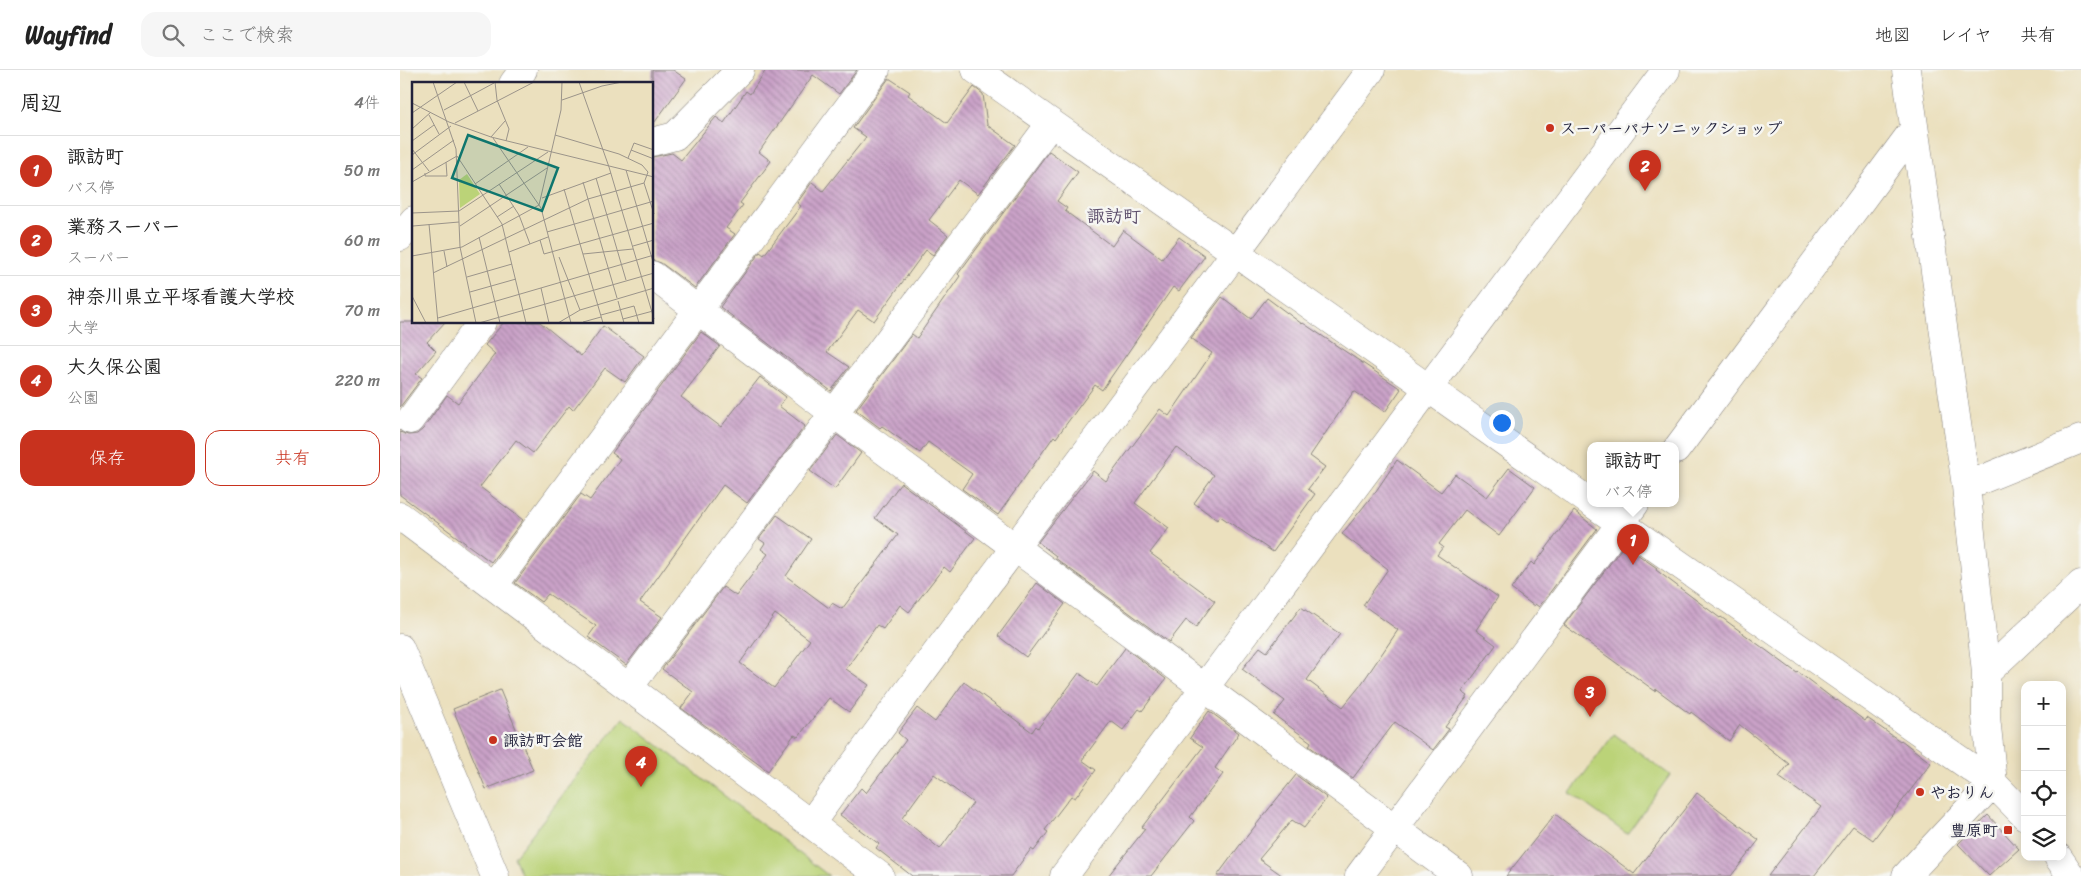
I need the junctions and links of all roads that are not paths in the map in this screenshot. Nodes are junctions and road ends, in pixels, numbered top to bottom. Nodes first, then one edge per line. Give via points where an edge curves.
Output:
1 (523, 70) edge
2 (740, 70) edge
3 (876, 70) edge
4 (976, 70) edge
5 (1371, 70) edge
6 (1666, 70) edge
7 (1906, 70) edge
8 (514, 82) edge
9 (1051, 123) junction
10 (1914, 129) junction
11 (654, 141) edge
12 (412, 222) edge
13 (400, 237) edge
14 (1237, 253) junction
15 (654, 278) edge
16 (697, 310) junction
17 (481, 324) edge
18 (1428, 389) junction
19 (834, 413) junction
20 (410, 420) dead end
21 (2081, 439) edge
22 (1679, 446) edge
23 (1966, 486) junction
24 (1587, 500) edge
25 (1605, 507) edge
26 (1628, 514) edge
27 (400, 516) edge
28 (1016, 547) junction
29 (2081, 584) edge
30 (494, 585) junction
31 (400, 648) edge
32 (1986, 672) junction
33 (629, 688) junction
34 (1205, 689) junction
35 (1993, 783) junction
36 (2021, 812) edge
37 (811, 824) junction
38 (1395, 828) junction
39 (2061, 861) edge
40 (494, 876) edge
41 (880, 876) edge
42 (1064, 876) edge
43 (1359, 876) edge
44 (1459, 876) edge
45 (1906, 876) edge
46 (2071, 876) edge

1 - 8 street
2 - 11 street via 675,136
3 - 16 street
4 - 9 street
5 - 14 street
6 - 18 street
7 - 10 street
9 - 14 street
9 - 19 street
10 - 22 street
10 - 23 street
12 - 13 street
14 - 18 street
14 - 28 street
15 - 16 street
16 - 19 street
16 - 30 street
17 - 20 street
18 - 24 street
18 - 34 street
19 - 28 street
19 - 33 street
21 - 23 street
23 - 32 street
25 - 26 street
26 - 35 street
26 - 38 street
27 - 30 street
28 - 34 street
28 - 37 street
29 - 32 street
30 - 33 street
31 - 40 street
32 - 35 street via 1986,717
33 - 37 street
34 - 38 street
34 - 42 street
35 - 36 street
35 - 45 street
37 - 41 street
38 - 43 street
38 - 44 street
39 - 46 street

